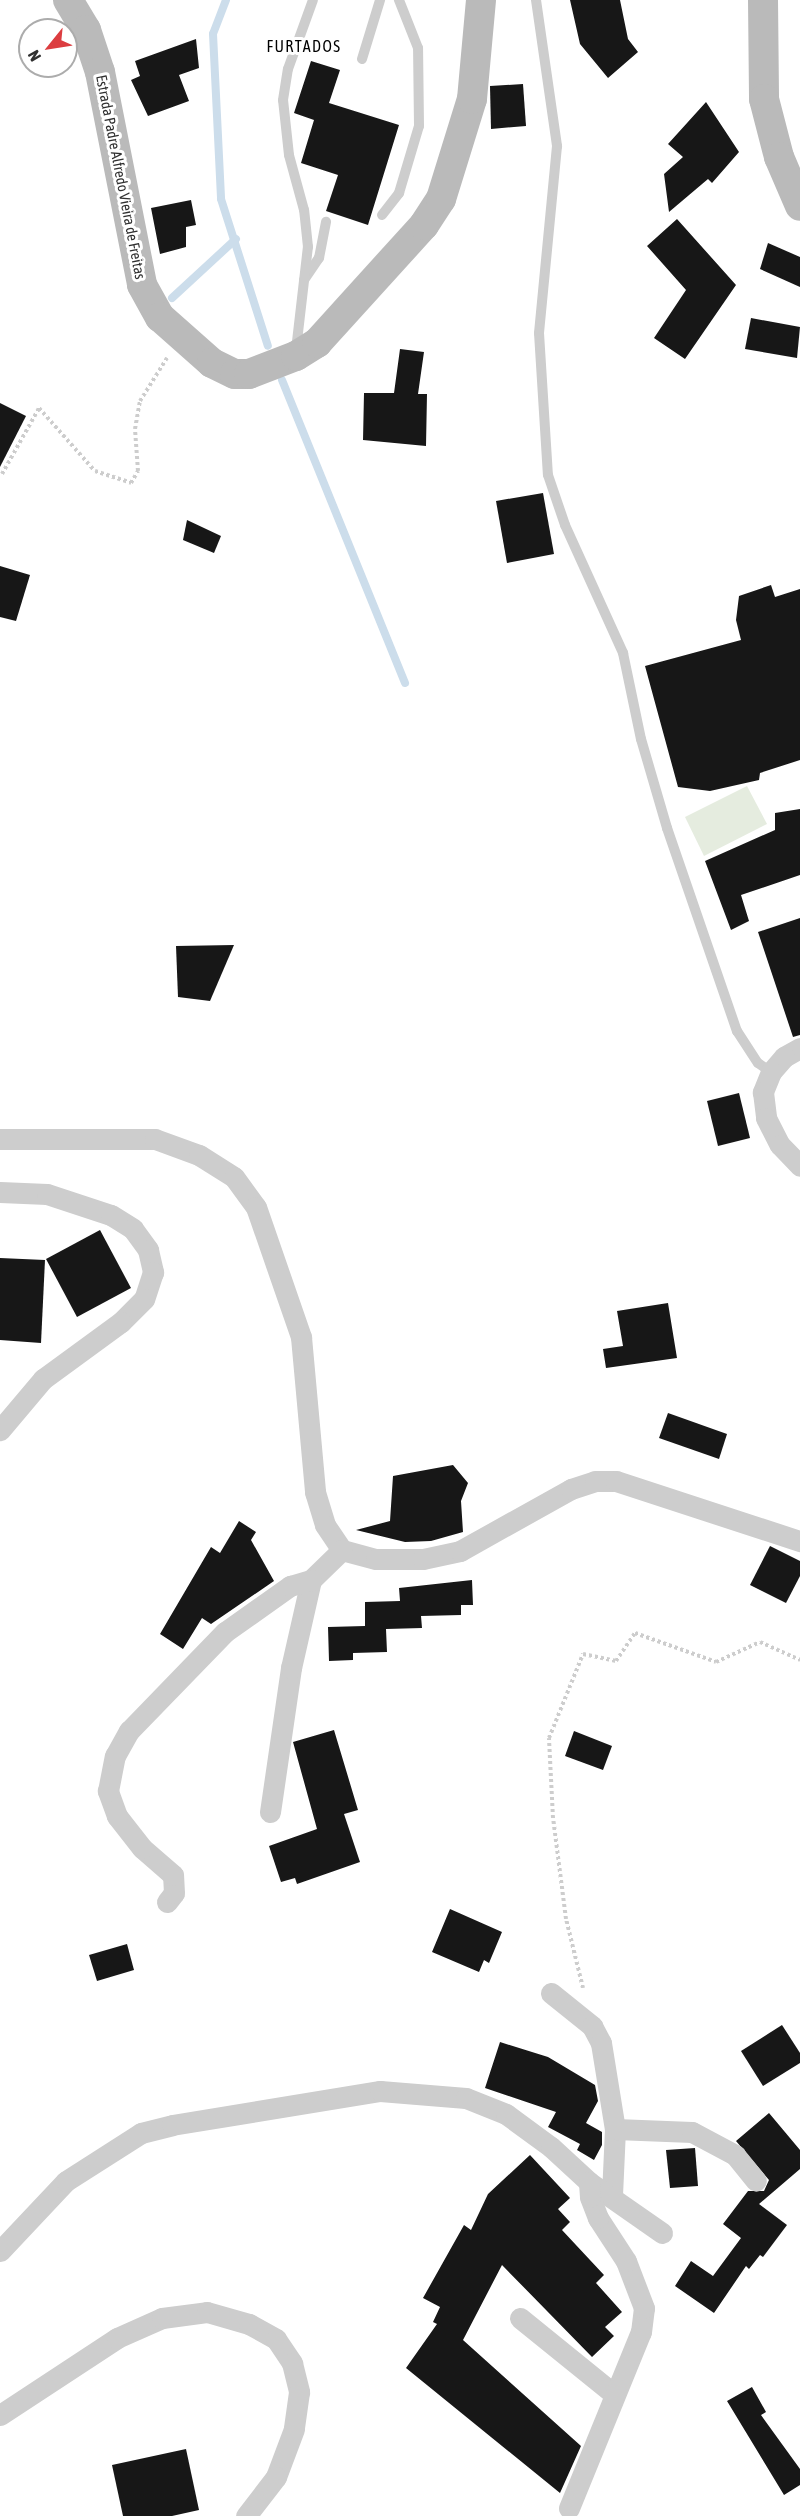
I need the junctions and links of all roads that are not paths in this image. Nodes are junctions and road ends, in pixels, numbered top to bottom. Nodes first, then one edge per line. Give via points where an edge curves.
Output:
1 (68, 0) edge
2 (313, 0) edge
3 (380, 0) edge
4 (399, 0) edge
5 (481, 0) edge
6 (536, 0) edge
7 (763, 0) edge
8 (362, 59) dead end
9 (800, 206) edge
10 (382, 215) dead end
11 (326, 222) dead end
12 (304, 280) junction
13 (292, 358) junction
14 (800, 1048) edge
15 (771, 1072) junction
16 (0, 1140) edge
17 (800, 1166) edge
18 (0, 1192) edge
19 (0, 1430) edge
20 (800, 1541) edge
21 (342, 1550) junction
22 (311, 1580) junction
23 (270, 1812) dead end
24 (167, 1902) dead end
25 (551, 1993) dead end
26 (615, 2129) junction
27 (756, 2181) dead end
28 (589, 2182) junction
29 (612, 2196) junction
30 (662, 2233) dead end
31 (0, 2251) edge
32 (520, 2318) dead end
33 (614, 2394) junction
34 (0, 2415) edge
35 (569, 2508) dead end
36 (246, 2516) edge

1 - 13 main road, Estrada Padre Alfredo Vieira de Freitas via 86,30 100,72 142,285 160,316 212,363 235,374 249,374
2 - 12 lane via 288,69 283,100 294,182 304,210 308,247
3 - 8 lane
4 - 10 lane via 418,48 419,126 399,193
5 - 13 main road, Estrada Padre Alfredo Vieira de Freitas via 472,99 441,199 424,225 348,313 317,343
6 - 15 lane via 557,146 539,333 548,475 623,653 641,739 667,828 737,1031 758,1063
7 - 9 main road via 764,99 782,165
11 - 12 lane via 319,258
12 - 13 lane
14 - 15 street via 784,1057
15 - 17 street via 763,1092 766,1118 780,1145
16 - 21 street via 156,1139 199,1155 234,1177 256,1207 302,1336 315,1492 325,1525
18 - 19 street via 47,1194 111,1215 133,1229 148,1250 153,1272 144,1299 121,1322 43,1379
20 - 21 street via 616,1481 571,1489 460,1551 423,1559 376,1559
21 - 22 street
22 - 23 street via 291,1668
22 - 24 street via 290,1586 225,1632 129,1731 115,1756 108,1791 117,1816 173,1875 174,1893
25 - 26 street via 592,2026 607,2068
26 - 27 street via 692,2132 735,2155
26 - 29 street
28 - 29 street
28 - 31 street via 506,2114 466,2098 380,2091 141,2133 66,2181
28 - 33 street via 598,2218 626,2261 644,2308 641,2332
29 - 30 street
32 - 33 street
33 - 35 street
34 - 36 street via 117,2338 162,2318 207,2312 249,2324 276,2339 292,2363 299,2392 294,2429 276,2477

